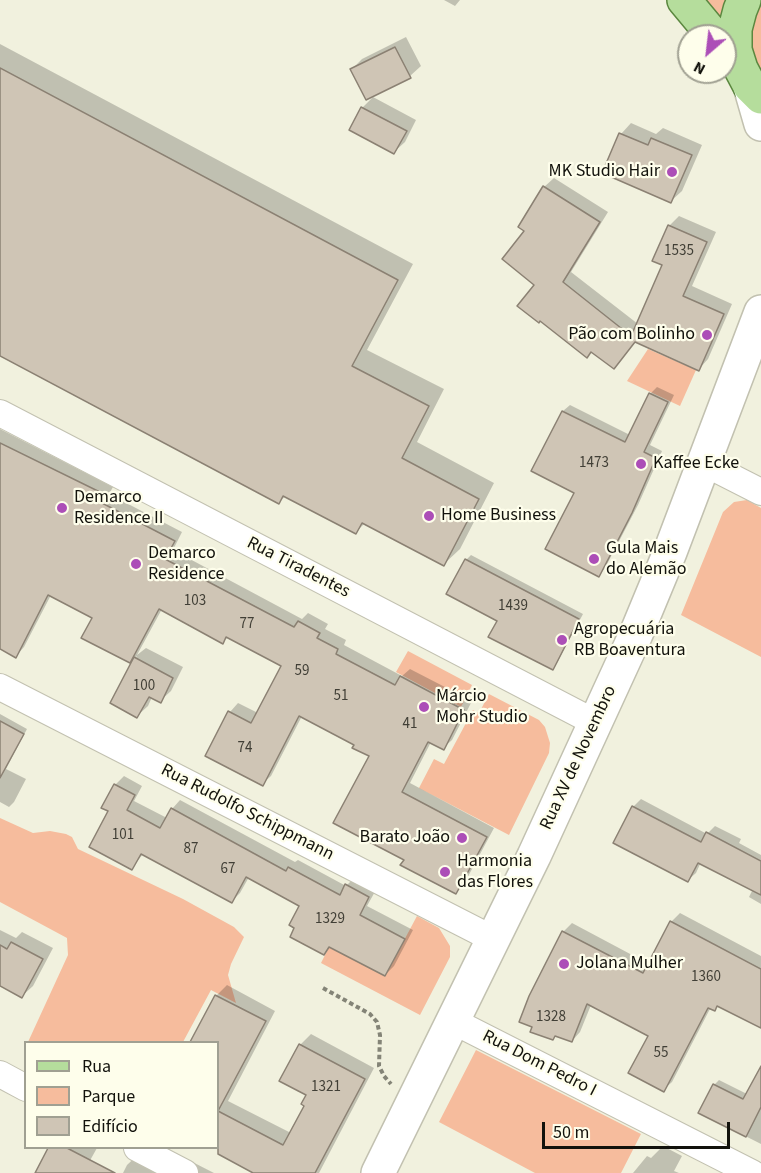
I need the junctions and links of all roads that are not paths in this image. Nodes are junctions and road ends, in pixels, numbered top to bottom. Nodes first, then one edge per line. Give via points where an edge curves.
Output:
1 (684, 0) edge
2 (744, 0) edge
3 (704, 24) edge
4 (744, 75) edge
5 (761, 124) edge
6 (761, 294) edge
7 (757, 322) edge
8 (0, 413) edge
9 (704, 463) junction
10 (761, 492) edge
11 (0, 687) edge
12 (596, 723) junction
13 (493, 939) junction
14 (453, 1021) junction
15 (0, 1074) edge
16 (24, 1087) edge
17 (139, 1149) edge
18 (185, 1173) edge
19 (378, 1173) edge
20 (752, 1173) edge

1 - 3 main road
2 - 4 main road via 735,29 735,50
4 - 5 main road
6 - 7 main road, Rua XV de Novembro
7 - 9 main road, Rua XV de Novembro
8 - 12 street, Rua Tiradentes
9 - 10 street
9 - 12 main road, Rua XV de Novembro via 659,580
11 - 13 street, Rua Rudolfo Schippmann
12 - 13 main road, Rua XV de Novembro
13 - 14 main road, Rua XV de Novembro
14 - 19 main road, Rua XV de Novembro
14 - 20 street, Rua Dom Pedro I
15 - 16 street
17 - 18 street

